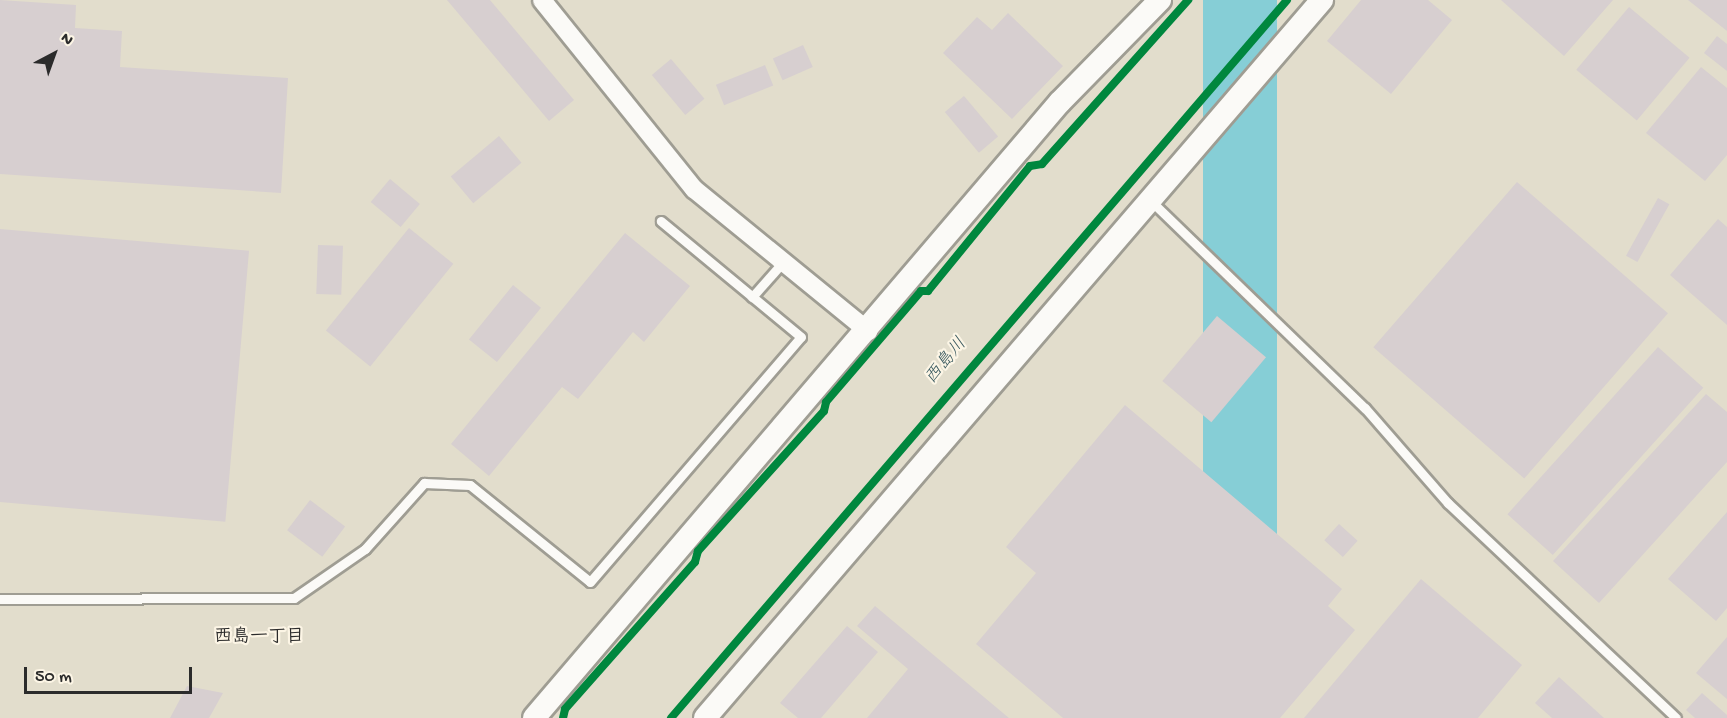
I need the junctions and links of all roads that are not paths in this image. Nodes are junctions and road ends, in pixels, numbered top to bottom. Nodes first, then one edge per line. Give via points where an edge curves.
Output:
1 (542, 0) edge
2 (1160, 0) edge
3 (1322, 0) edge
4 (1150, 200) junction
5 (661, 221) dead end
6 (783, 262) junction
7 (752, 297) junction
8 (868, 331) junction
9 (0, 599) edge
10 (534, 718) edge
11 (705, 718) edge
12 (1676, 718) edge

1 - 6 street via 694,189
2 - 8 street via 1060,102
3 - 4 street
4 - 11 street
4 - 12 lane via 1365,408 1448,503
5 - 7 lane
6 - 7 lane
6 - 8 street
7 - 9 lane via 801,337 590,582 470,485 424,483 365,549 294,598
8 - 10 street

